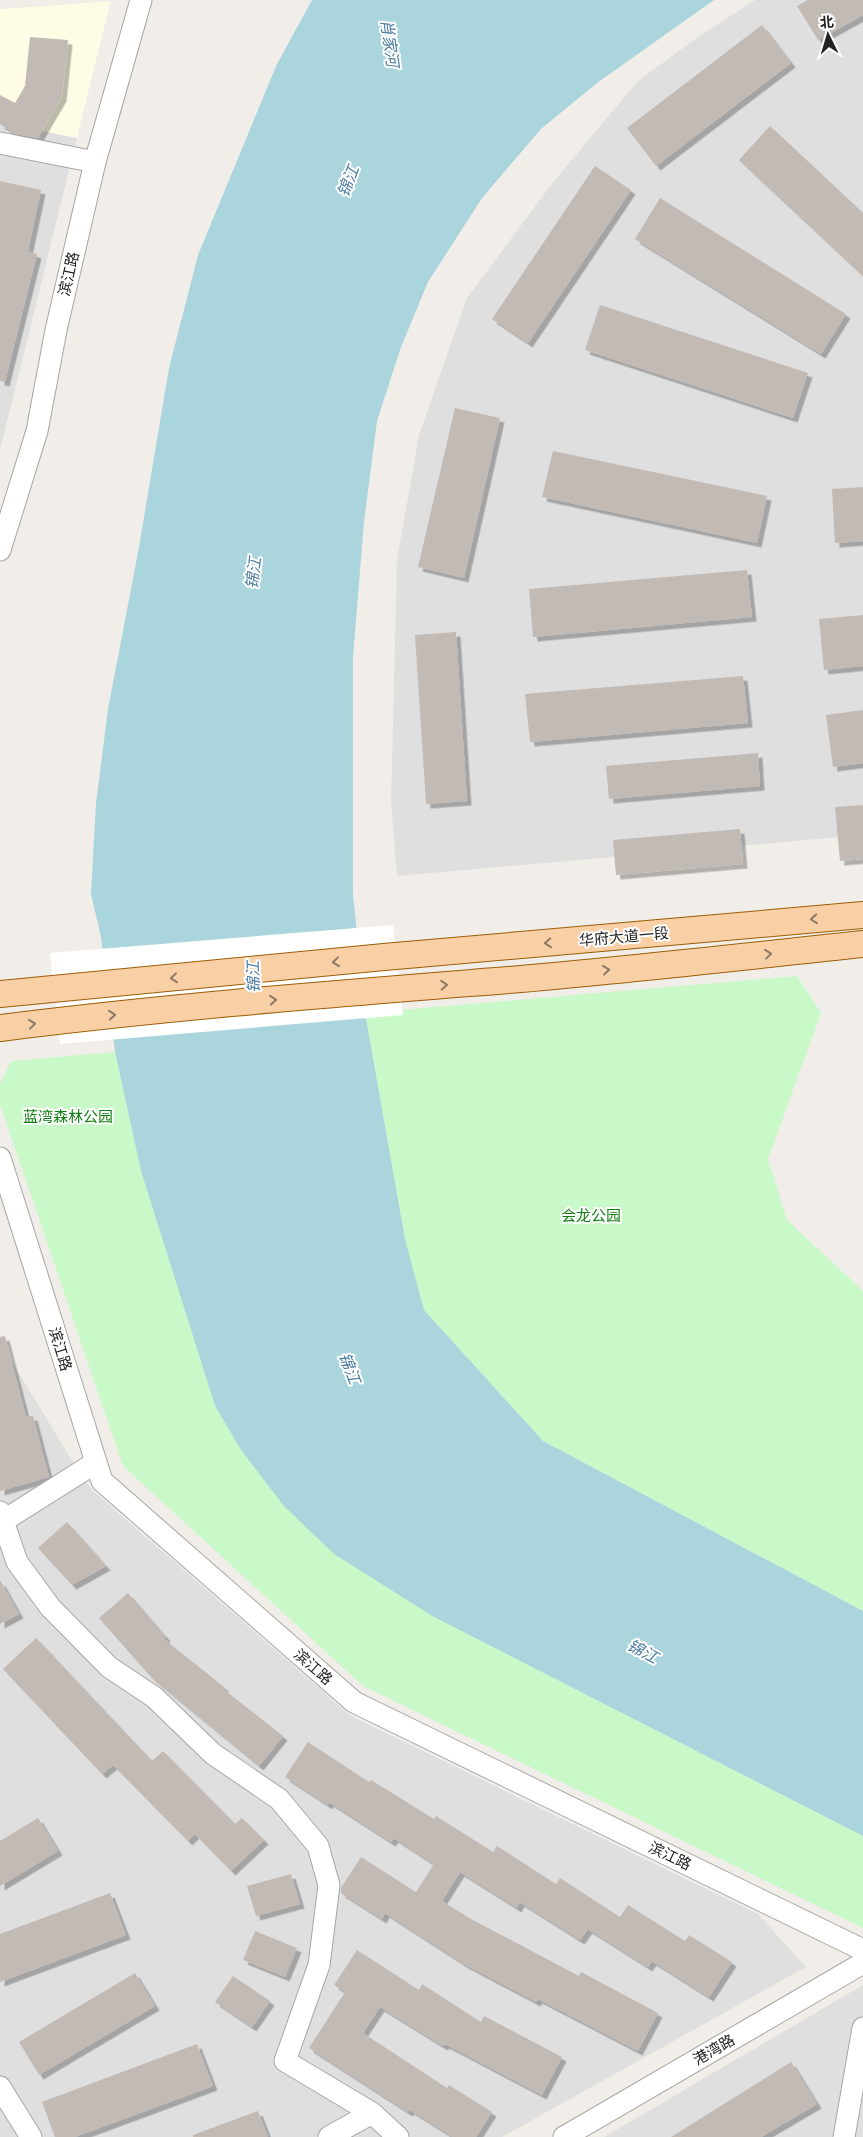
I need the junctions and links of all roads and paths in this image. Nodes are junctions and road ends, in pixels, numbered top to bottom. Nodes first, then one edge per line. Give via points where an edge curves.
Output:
1 (141, 0) edge
2 (0, 144) edge
3 (94, 162) junction
4 (0, 550) edge
5 (863, 915) edge
6 (863, 944) edge
7 (0, 994) edge
8 (0, 1028) edge
9 (0, 1158) edge
10 (95, 1463) junction
11 (2, 1516) edge
12 (863, 1950) edge
13 (863, 1963) edge
14 (863, 2028) edge
15 (0, 2087) edge
16 (372, 2112) junction
17 (31, 2137) edge
18 (329, 2137) edge
19 (398, 2137) edge
20 (564, 2137) edge
21 (844, 2137) edge

1 - 3 street, 滨江路
2 - 3 street
3 - 4 street, 滨江路 via 37,431
5 -> 7 main road, 华府大道一段
8 -> 6 main road
9 - 10 street, 滨江路
10 - 11 street
10 - 12 street, 滨江路 via 102,1481 354,1702
11 - 16 street via 17,1562 50,1607 109,1667 154,1697 213,1754 279,1799 318,1846 329,1885 319,1965 285,2061
13 - 20 street, 港湾路
14 - 21 street
15 - 17 street
16 - 18 street
16 - 19 street

